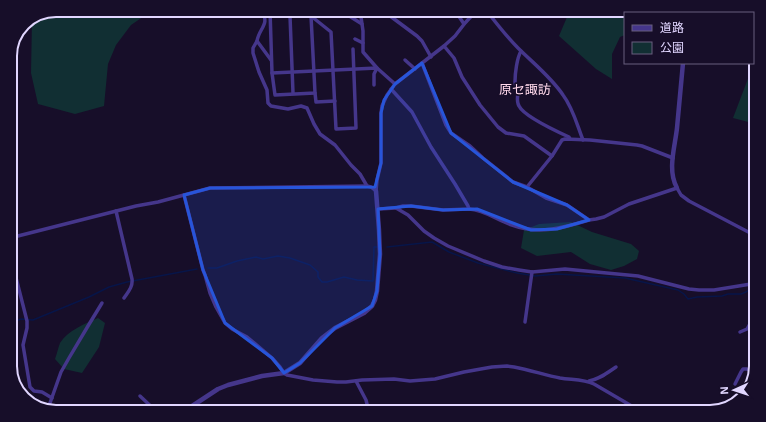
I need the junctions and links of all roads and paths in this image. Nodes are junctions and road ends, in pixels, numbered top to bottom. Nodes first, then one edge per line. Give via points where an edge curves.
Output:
1 (264, 17) edge
2 (270, 17) edge
3 (290, 17) edge
4 (311, 17) edge
5 (312, 17) edge
6 (351, 17) edge
7 (361, 17) edge
8 (391, 17) edge
9 (459, 17) edge
10 (470, 17) edge
11 (492, 17) edge
12 (362, 24) junction
13 (464, 24) junction
14 (355, 39) dead end
15 (257, 41) junction
16 (363, 43) junction
17 (444, 46) junction
18 (353, 49) dead end
19 (521, 51) junction
20 (431, 57) junction
21 (405, 60) dead end
22 (272, 61) junction
23 (422, 63) junction
24 (682, 64) edge
25 (377, 68) junction
26 (354, 69) junction
27 (415, 69) junction
28 (334, 70) junction
29 (313, 71) junction
30 (292, 72) junction
31 (272, 73) junction
32 (395, 84) junction
33 (374, 85) dead end
34 (390, 89) junction
35 (315, 92) junction
36 (293, 93) junction
37 (335, 101) junction
38 (570, 139) junction
39 (583, 140) junction
40 (552, 156) junction
41 (673, 158) junction
42 (367, 186) junction
43 (527, 187) junction
44 (677, 188) junction
45 (376, 191) junction
46 (184, 195) junction
47 (396, 208) junction
48 (378, 209) junction
49 (469, 209) junction
50 (116, 211) junction
51 (589, 220) junction
52 (749, 232) edge
53 (17, 236) edge
54 (531, 274) junction
55 (17, 282) edge
56 (749, 284) edge
57 (124, 298) dead end
58 (102, 303) dead end
59 (525, 322) dead end
60 (749, 326) edge
61 (740, 332) dead end
62 (616, 367) dead end
63 (749, 369) edge
64 (284, 373) junction
65 (356, 381) junction
66 (588, 381) junction
67 (735, 384) dead end
68 (140, 396) dead end
69 (52, 398) junction
70 (49, 404) edge
71 (150, 405) edge
72 (193, 405) edge
73 (367, 405) edge
74 (630, 405) edge

1 - 15 street
2 - 22 street
3 - 30 street
4 - 29 street
5 - 28 street via 331,32
6 - 12 street
7 - 12 street
8 - 20 street via 422,41
9 - 13 street
10 - 13 street
11 - 19 street
12 - 16 street
13 - 17 street
14 - 16 street
15 - 22 street
15 - 42 street via 253,52 258,72 267,90 268,103 271,106 288,109 301,106 307,108 320,134 335,145
16 - 25 street via 363,52
17 - 20 street
17 - 40 street via 454,58 475,99 498,126 506,133 524,136
18 - 26 street
19 - 38 street via 515,82 519,105 523,111
19 - 39 street via 563,95 572,110
20 - 23 street
21 - 27 street
22 - 31 street
23 - 27 street
23 - 43 street via 451,133 513,182
24 - 41 street
25 - 26 street
25 - 32 street
25 - 33 street
26 - 28 street
26 - 37 street via 356,128 336,129
27 - 32 street
28 - 29 street
28 - 37 street
29 - 30 street
29 - 35 street
30 - 31 street
30 - 36 street
31 - 36 street via 275,94
32 - 34 street
34 - 45 street via 381,113 381,163
34 - 49 street via 412,112
35 - 36 street
35 - 37 street via 316,102
38 - 39 street
38 - 40 street via 562,140
39 - 41 street via 642,146
40 - 43 street
41 - 44 street via 672,173
42 - 45 street
42 - 46 street via 210,188
43 - 51 street via 546,198 567,205
44 - 51 street via 629,204 604,217
44 - 52 street via 689,201
45 - 48 street
46 - 50 street
46 - 64 street via 203,270 216,307 225,323 247,336 272,358
47 - 48 street
47 - 49 street via 411,206 443,210
47 - 54 street via 408,215 424,231 448,246 484,261
48 - 64 street via 379,265 377,291 372,306 335,328 300,362
49 - 51 street via 477,209 511,225 532,230 557,229
50 - 53 street
50 - 57 street via 132,281 131,288
54 - 56 street via 565,270 638,276 699,290
54 - 59 street
55 - 69 street via 27,321 23,345 29,382 34,391
58 - 69 street via 61,372
60 - 61 street
62 - 66 street via 596,380
63 - 67 street via 740,372
64 - 65 street via 313,380
64 - 72 street via 228,385
65 - 66 street via 435,379 507,366 560,378
65 - 73 street
66 - 74 street
68 - 71 street
69 - 70 street

